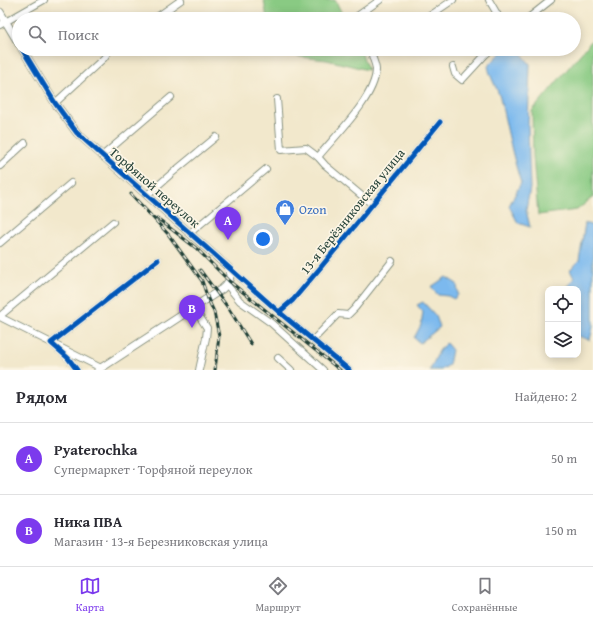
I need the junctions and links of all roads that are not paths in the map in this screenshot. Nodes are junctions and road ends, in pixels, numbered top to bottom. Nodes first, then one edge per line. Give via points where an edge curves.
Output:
1 (44, 0) edge
2 (181, 0) edge
3 (380, 0) edge
4 (454, 0) edge
5 (489, 0) edge
6 (551, 0) edge
7 (0, 12) edge
8 (24, 12) edge
9 (164, 12) edge
10 (363, 12) edge
11 (436, 12) edge
12 (496, 12) edge
13 (536, 12) edge
14 (12, 19) edge
15 (3, 24) edge
16 (12, 35) edge
17 (26, 56) edge
18 (105, 56) edge
19 (372, 56) edge
20 (483, 56) edge
21 (453, 67) dead end
22 (171, 97) dead end
23 (277, 98) dead end
24 (55, 103) junction
25 (440, 122) dead end
26 (216, 137) dead end
27 (25, 142) dead end
28 (102, 156) junction
29 (318, 157) junction
30 (0, 166) edge
31 (266, 168) dead end
32 (71, 182) dead end
33 (147, 195) junction
34 (373, 203) junction
35 (113, 222) dead end
36 (190, 233) junction
37 (0, 243) edge
38 (158, 260) dead end
39 (392, 261) dead end
40 (229, 268) junction
41 (227, 285) junction
42 (194, 308) junction
43 (279, 312) junction
44 (0, 316) edge
45 (313, 340) junction
46 (51, 343) junction
47 (278, 358) dead end
48 (100, 369) edge
49 (77, 370) edge
50 (199, 370) edge
51 (291, 370) edge
52 (323, 370) edge
53 (349, 370) edge

1 - 8 street
2 - 9 street
3 - 10 street
4 - 11 street
5 - 12 street
6 - 13 street
7 - 15 street
14 - 15 street
15 - 16 street
17 - 24 street, Торфяной переулок
18 - 24 street
19 - 29 street via 376,71 367,96
20 - 21 street via 462,80 455,74
22 - 28 street
23 - 29 street via 281,150 306,148
24 - 28 street, Торфяной переулок via 77,133
25 - 34 street, 13-я Берёзниковская улица
26 - 33 street
27 - 30 street
28 - 33 street, Торфяной переулок
29 - 34 street
31 - 36 street
32 - 37 street
33 - 36 street, Торфяной переулок
34 - 43 street, 13-я Берёзниковская улица via 293,300
35 - 44 street
36 - 40 street, Торфяной переулок
38 - 46 street
39 - 45 street via 348,315 338,314
40 - 41 street
40 - 43 street, Торфяной переулок
41 - 42 street
41 - 52 street via 240,301 271,323
42 - 48 street
42 - 50 street via 207,328
43 - 45 street, Торфяной переулок
44 - 46 street
45 - 53 street, Торфяной переулок
46 - 48 street
46 - 49 street
47 - 51 street

